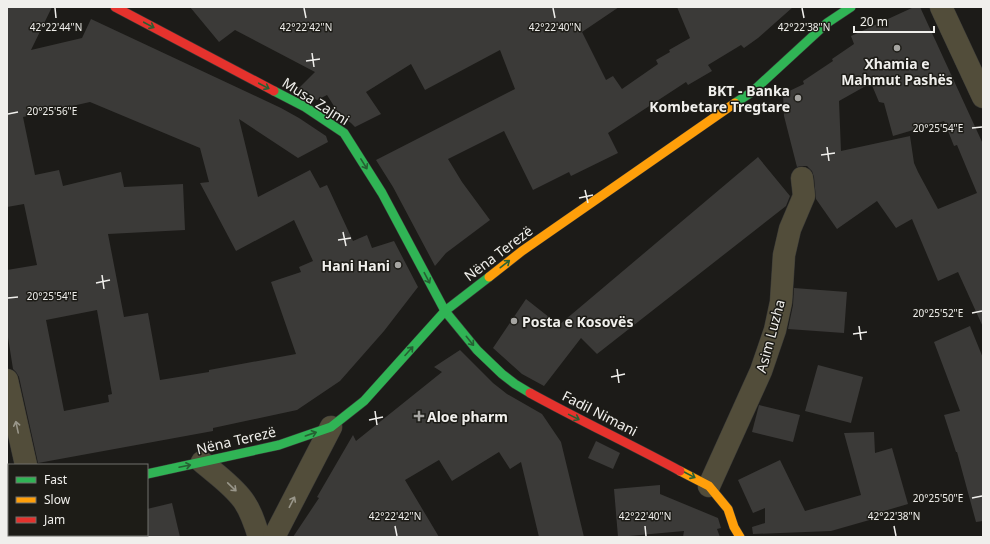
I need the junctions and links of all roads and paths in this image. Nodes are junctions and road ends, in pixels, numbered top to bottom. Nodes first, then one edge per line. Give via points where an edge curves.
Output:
1 (115, 7) edge
2 (836, 7) edge
3 (851, 7) edge
4 (941, 7) edge
5 (827, 24) junction
6 (983, 96) edge
7 (802, 178) dead end
8 (445, 311) junction
9 (7, 380) edge
10 (331, 427) junction
11 (202, 462) junction
12 (26, 464) edge
13 (148, 474) edge
14 (709, 486) junction
15 (259, 537) edge
16 (274, 537) edge
17 (740, 537) edge

1 -> 8 main road, Musa Zajmi via 305,107 344,133 382,193
2 - 5 main road
3 - 5 main road, Nëna Terezë
4 - 6 street
8 -> 5 main road, Nëna Terezë via 522,251 752,92
7 - 14 street, Asim Luzha via 804,196 790,229 784,255 781,302 774,330 761,371
10 -> 8 main road, Nëna Terezë via 364,401
8 -> 14 main road, Fadil Nimani via 477,350 515,384
12 -> 9 street
11 -> 10 main road, Nëna Terezë via 279,445
16 -> 10 street
13 -> 11 main road, Nëna Terezë
11 -> 15 street via 232,487 244,501
14 - 17 main road, Fadil Nimani via 728,509

